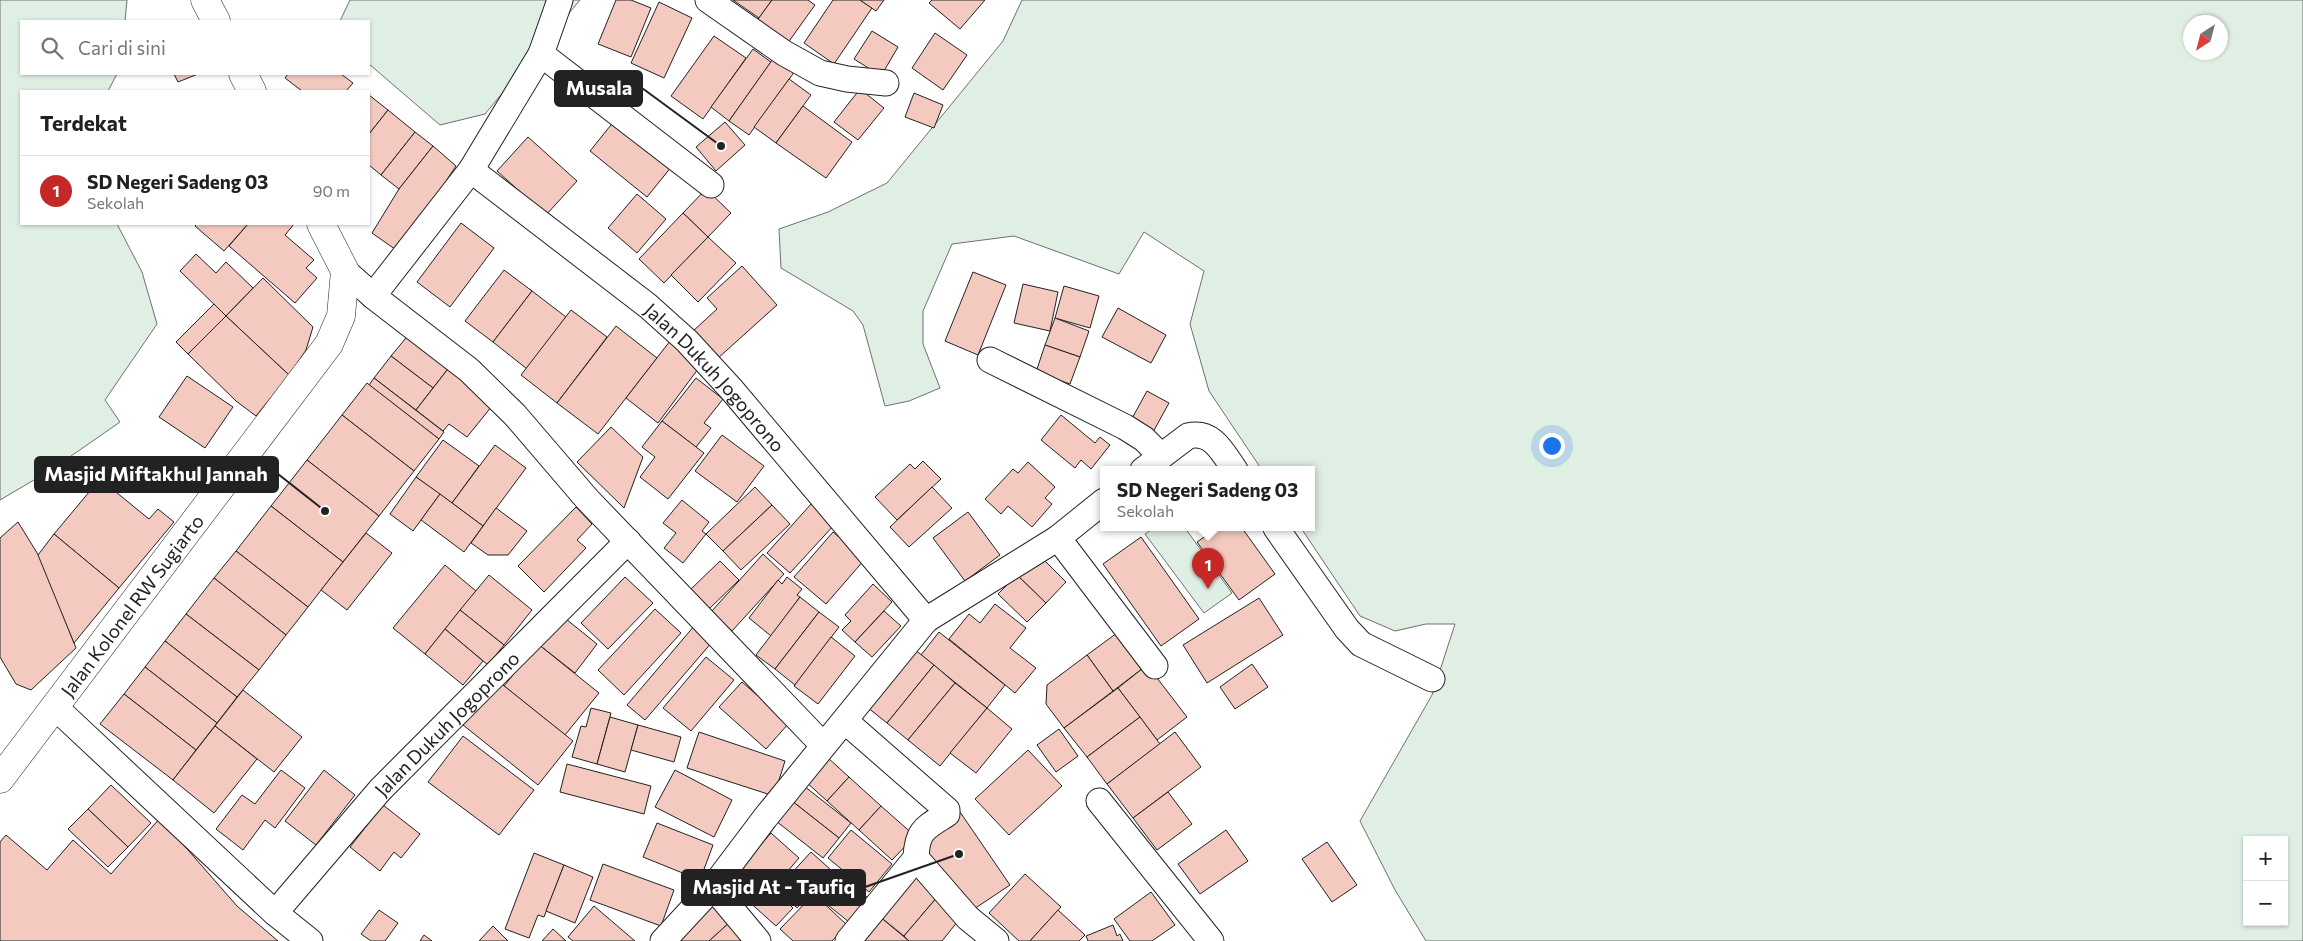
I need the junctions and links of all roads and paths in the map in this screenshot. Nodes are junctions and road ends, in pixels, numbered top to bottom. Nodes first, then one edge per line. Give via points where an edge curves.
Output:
1 (205, 0) edge
2 (560, 0) edge
3 (708, 0) edge
4 (215, 20) edge
5 (541, 54) junction
6 (244, 75) edge
7 (886, 83) dead end
8 (251, 90) edge
9 (471, 170) junction
10 (711, 185) dead end
11 (322, 225) edge
12 (345, 271) junction
13 (373, 296) junction
14 (990, 360) dead end
15 (1152, 463) edge
16 (1232, 466) edge
17 (1100, 504) edge
18 (1278, 531) edge
19 (1058, 538) junction
20 (628, 541) junction
21 (926, 620) junction
22 (1155, 666) dead end
23 (1432, 679) dead end
24 (56, 708) junction
25 (845, 721) junction
26 (823, 745) junction
27 (0, 779) edge
28 (1099, 801) dead end
29 (916, 858) junction
30 (713, 887) junction
31 (275, 913) junction
32 (310, 941) edge
33 (663, 941) edge
34 (758, 941) edge
35 (848, 941) edge
36 (996, 941) edge
37 (1211, 941) edge

1 - 4 main road
2 - 5 street
3 - 7 street via 784,53 820,73
5 - 9 street
5 - 10 street
6 - 8 main road
9 - 13 street
9 - 21 street, Jalan Dukuh Jogoprono via 648,306 687,342 732,390
11 - 12 main road
12 - 13 street
12 - 24 main road, Jalan Kolonel RW Sugiarto via 341,316 330,344
13 - 20 street via 470,370 515,415
14 - 15 street via 1144,439
15 - 16 street via 1188,436 1205,436 1214,441
17 - 19 street
18 - 23 street via 1361,644
19 - 21 street
19 - 22 street
20 - 26 street
20 - 31 street, Jalan Dukuh Jogoprono via 380,790
21 - 25 street
24 - 27 main road, Jalan Kolonel RW Sugiarto
24 - 31 street
25 - 26 street
25 - 29 street via 947,810 947,814 921,831 916,843
26 - 30 street
28 - 37 street
29 - 35 street
29 - 36 street via 968,918
30 - 33 street
30 - 34 street
31 - 32 street

